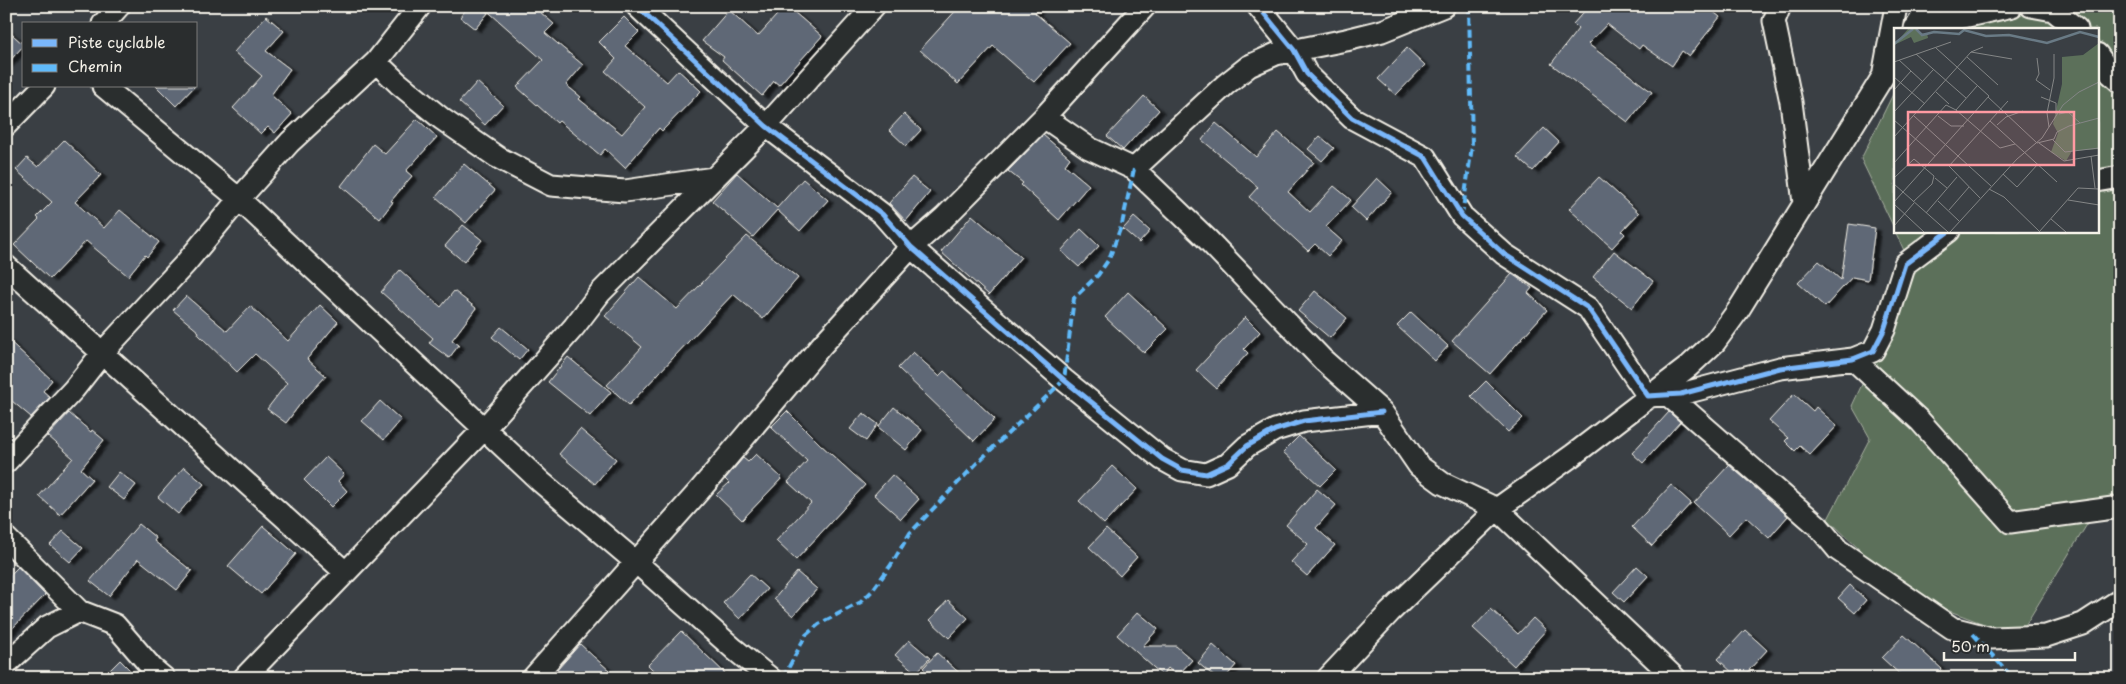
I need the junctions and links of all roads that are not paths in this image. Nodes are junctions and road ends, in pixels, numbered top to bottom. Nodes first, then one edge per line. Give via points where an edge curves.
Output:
1 (119, 6) edge
2 (420, 6) edge
3 (637, 6) edge
4 (874, 6) edge
5 (1146, 6) edge
6 (1258, 6) edge
7 (1444, 6) edge
8 (1780, 6) edge
9 (1896, 6) edge
10 (1930, 6) edge
11 (2012, 6) edge
12 (2031, 6) edge
13 (105, 22) edge
14 (1915, 28) edge
15 (2076, 28) edge
16 (1294, 50) junction
17 (2098, 55) edge
18 (376, 62) junction
19 (1889, 64) edge
20 (2120, 82) edge
21 (42, 88) edge
22 (105, 88) edge
23 (1044, 117) junction
24 (6, 125) edge
25 (766, 126) junction
26 (1134, 169) junction
27 (2120, 176) edge
28 (714, 178) junction
29 (2098, 180) edge
30 (239, 199) junction
31 (1804, 203) junction
32 (1948, 232) edge
33 (911, 247) junction
34 (6, 266) edge
35 (104, 352) junction
36 (1854, 359) junction
37 (1658, 395) junction
38 (1382, 412) junction
39 (484, 429) junction
40 (6, 462) edge
41 (2120, 507) edge
42 (1497, 508) junction
43 (6, 538) edge
44 (637, 563) junction
45 (345, 572) junction
46 (2120, 600) edge
47 (78, 611) junction
48 (6, 664) edge
49 (1668, 675) edge
50 (164, 678) edge
51 (244, 678) edge
52 (533, 678) edge
53 (770, 678) edge
54 (1328, 678) edge

1 - 13 street
2 - 18 street
3 - 25 street
4 - 25 street
5 - 23 street
6 - 16 street
7 - 16 street via 1382,31
8 - 31 street via 1774,21 1792,102
9 - 19 street
10 - 14 street
11 - 14 street
12 - 15 street via 2053,10
16 - 26 street via 1249,66 1225,84
16 - 37 street via 1307,74 1352,118 1425,157 1462,216 1504,254 1588,308
17 - 20 street
18 - 28 street via 442,119 497,156 551,185 626,191
18 - 30 street via 290,142
19 - 31 street
21 - 24 street
22 - 30 street
23 - 26 street via 1089,148
23 - 33 street
25 - 28 street
25 - 33 street via 882,214
26 - 38 street via 1207,239 1323,360
27 - 29 street
28 - 39 street via 600,293
30 - 35 street via 185,264
30 - 39 street
31 - 37 street via 1715,342
32 - 36 street via 1905,264 1884,330 1873,351
33 - 38 street via 1064,380 1162,459 1182,470 1206,474 1228,464 1248,446 1275,430 1304,421
33 - 44 street via 821,346
34 - 35 street
35 - 40 street via 74,390
35 - 45 street
36 - 37 street via 1780,368 1681,394
36 - 41 street via 1920,421 2010,522
37 - 42 street
37 - 46 street via 1818,526 1838,550 1952,628 1991,638 2046,636 2083,624
38 - 42 street via 1419,466 1442,483
39 - 44 street
39 - 45 street
42 - 49 street
42 - 54 street via 1390,612
43 - 47 street
44 - 52 street
44 - 53 street
45 - 51 street
47 - 48 street via 47,627
47 - 50 street via 115,625

